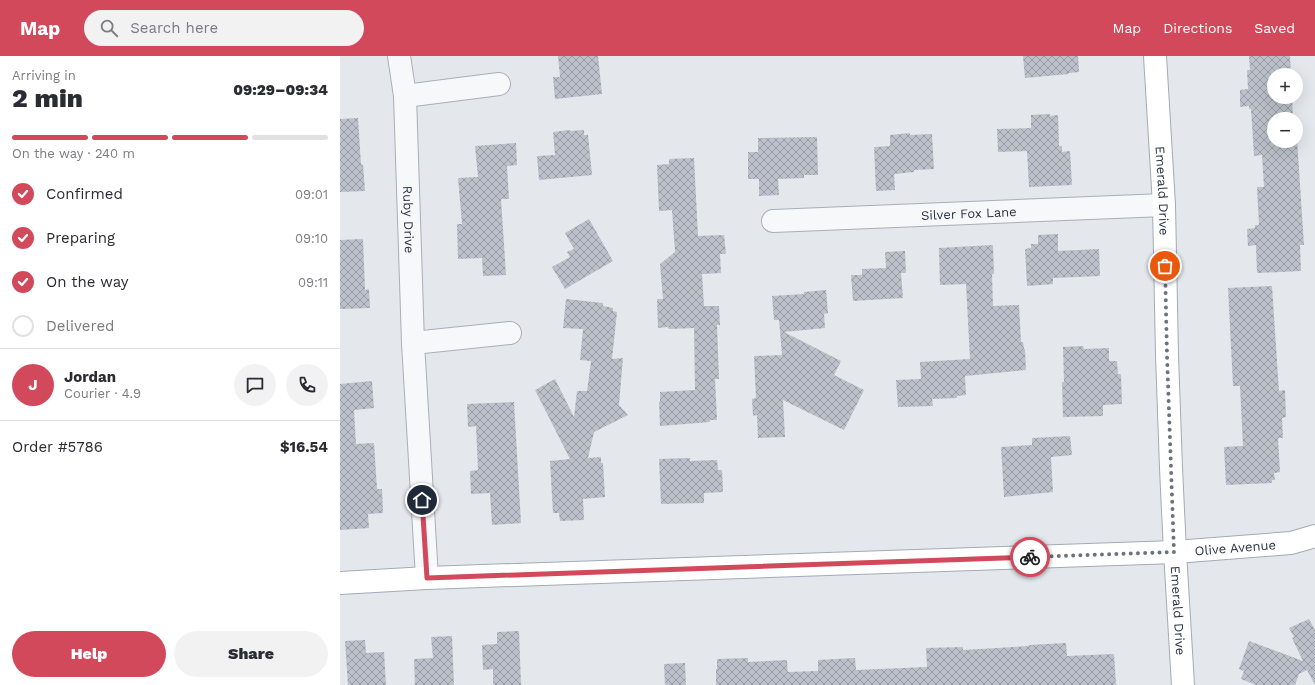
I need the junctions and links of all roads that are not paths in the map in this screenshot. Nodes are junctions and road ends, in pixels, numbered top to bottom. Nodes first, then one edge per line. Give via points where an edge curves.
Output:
1 (399, 56) edge
2 (1155, 56) edge
3 (499, 84) dead end
4 (405, 96) junction
5 (1164, 205) junction
6 (773, 221) dead end
7 (510, 333) dead end
8 (413, 343) junction
9 (1315, 536) edge
10 (1174, 552) junction
11 (427, 578) junction
12 (340, 583) edge
13 (1183, 685) edge

1 - 4 street, Ruby Drive
2 - 5 main road, Emerald Drive
3 - 4 street
4 - 8 street, Ruby Drive
5 - 6 street, Silver Fox Lane
5 - 10 main road, Emerald Drive
7 - 8 street
8 - 11 street, Ruby Drive
9 - 10 main road, Olive Avenue via 1291,543
10 - 11 main road, Olive Avenue
10 - 13 main road, Emerald Drive
11 - 12 main road, Olive Avenue

